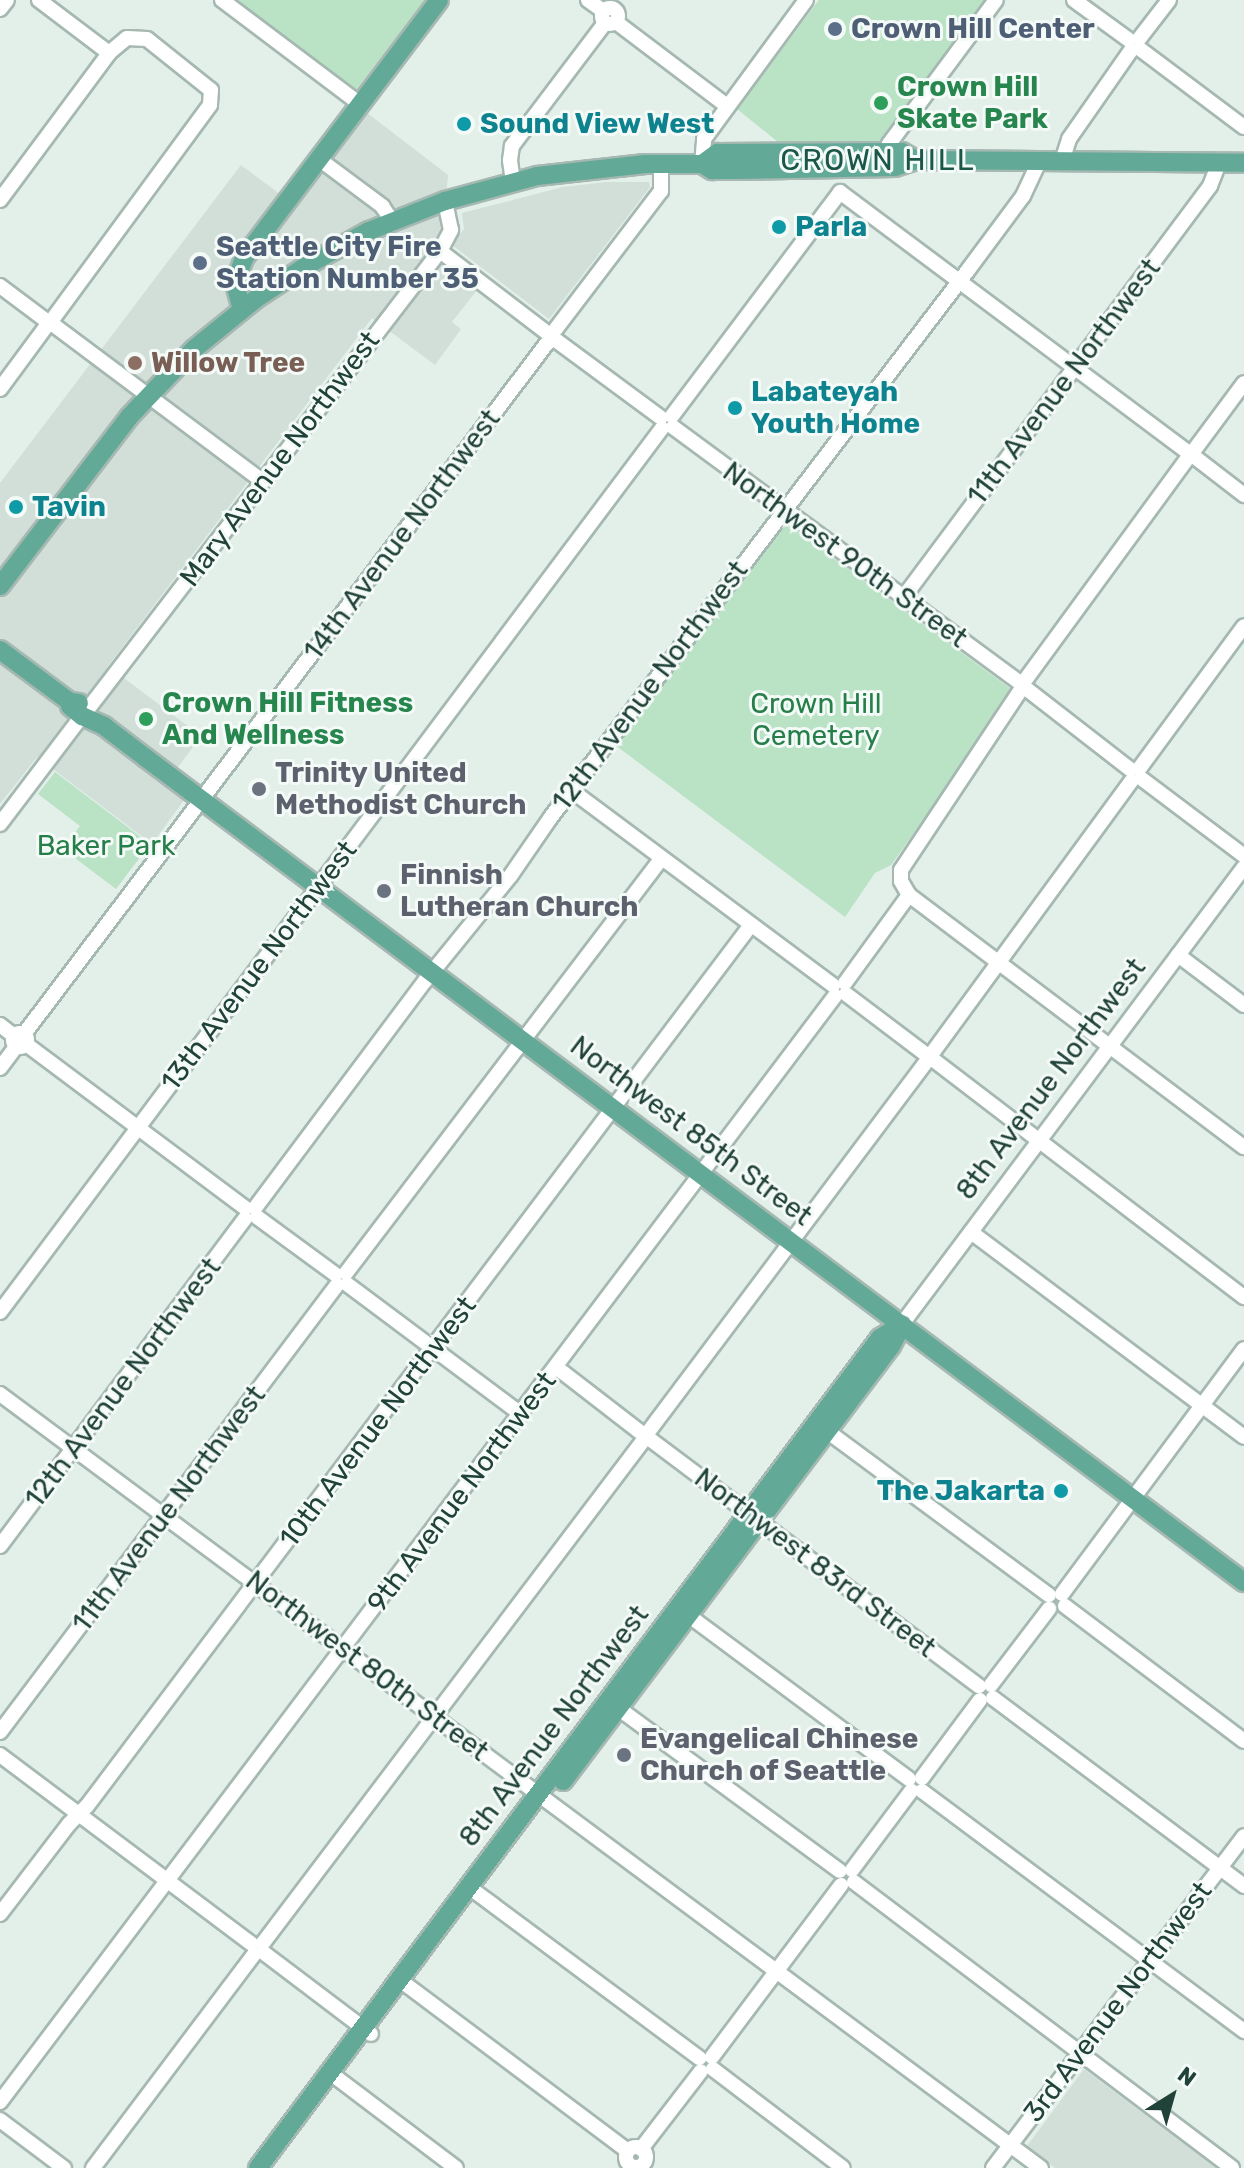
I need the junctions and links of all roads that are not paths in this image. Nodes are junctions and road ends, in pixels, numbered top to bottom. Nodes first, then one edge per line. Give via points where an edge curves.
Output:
1 (7, 0) edge
2 (39, 0) edge
3 (222, 0) edge
4 (439, 0) edge
5 (588, 0) edge
6 (806, 0) edge
7 (996, 0) edge
8 (1074, 0) edge
9 (1169, 0) edge
10 (0, 9) edge
11 (612, 13) edge
12 (1135, 45) junction
13 (109, 53) junction
14 (360, 104) junction
15 (727, 106) junction
16 (1244, 127) edge
17 (889, 152) junction
18 (319, 159) junction
19 (916, 160) junction
20 (1039, 161) junction
21 (1062, 161) junction
22 (661, 163) junction
23 (1219, 163) junction
24 (1244, 163) edge
25 (702, 164) junction
26 (842, 169) junction
27 (513, 182) junction
28 (840, 192) junction
29 (0, 200) edge
30 (445, 201) junction
31 (392, 221) junction
32 (440, 251) junction
33 (244, 258) junction
34 (961, 279) junction
35 (0, 286) edge
36 (242, 310) junction
37 (50, 323) junction
38 (216, 330) junction
39 (552, 336) junction
40 (1075, 366) junction
41 (1244, 383) edge
42 (0, 389) edge
43 (148, 396) junction
44 (667, 422) junction
45 (1191, 454) junction
46 (262, 481) junction
47 (1244, 495) edge
48 (783, 509) junction
49 (0, 586) edge
50 (903, 598) junction
51 (1244, 626) edge
52 (0, 650) edge
53 (1023, 685) junction
54 (80, 709) junction
55 (1136, 775) junction
56 (571, 790) junction
57 (202, 800) junction
58 (0, 824) edge
59 (1244, 856) edge
60 (661, 859) junction
61 (1244, 867) edge
62 (318, 887) junction
63 (909, 895) junction
64 (751, 925) junction
65 (1178, 955) junction
66 (999, 962) junction
67 (432, 972) junction
68 (840, 990) junction
69 (1244, 1005) edge
70 (0, 1025) edge
71 (20, 1040) junction
72 (524, 1041) junction
73 (1110, 1046) junction
74 (929, 1057) junction
75 (0, 1068) edge
76 (614, 1108) junction
77 (137, 1128) junction
78 (1040, 1140) junction
79 (1244, 1147) edge
80 (702, 1174) junction
81 (250, 1213) junction
82 (971, 1232) junction
83 (793, 1243) junction
84 (341, 1279) junction
85 (1244, 1297) edge
86 (0, 1312) edge
87 (902, 1324) junction
88 (433, 1349) junction
89 (1244, 1349) edge
90 (556, 1367) junction
91 (0, 1394) edge
92 (1203, 1405) junction
93 (521, 1414) junction
94 (827, 1431) junction
95 (646, 1436) junction
96 (1244, 1437) edge
97 (74, 1449) junction
98 (1134, 1498) junction
99 (165, 1516) junction
100 (753, 1517) junction
101 (0, 1546) edge
102 (1244, 1582) edge
103 (255, 1584) junction
104 (1056, 1601) junction
105 (688, 1615) junction
106 (343, 1649) junction
107 (986, 1693) junction
108 (618, 1708) junction
109 (435, 1716) junction
110 (0, 1732) edge
111 (1244, 1741) edge
112 (0, 1755) edge
113 (916, 1785) junction
114 (544, 1796) junction
115 (79, 1814) junction
116 (1244, 1836) edge
117 (1220, 1868) junction
118 (847, 1877) junction
119 (168, 1880) junction
120 (1244, 1886) edge
121 (477, 1893) junction
122 (0, 1914) edge
123 (258, 1948) junction
124 (1150, 1961) junction
125 (776, 1971) junction
126 (403, 1983) junction
127 (367, 2031) junction
128 (1244, 2031) edge
129 (1079, 2054) junction
130 (706, 2064) junction
131 (337, 2078) junction
132 (0, 2102) edge
133 (0, 2120) edge
134 (1010, 2145) junction
135 (637, 2161) edge
136 (64, 2168) edge
137 (93, 2168) edge
138 (258, 2168) edge
139 (269, 2168) edge
140 (456, 2168) edge
141 (843, 2168) edge
142 (993, 2168) edge
143 (1041, 2168) edge
144 (1232, 2168) edge

1 - 10 street
2 - 13 street
3 - 14 street
4 - 14 main road
5 - 11 street
6 - 15 street
7 - 17 street via 889,144
8 - 12 street
9 - 12 street
11 - 15 street
11 - 27 street via 512,146
12 - 16 street
12 - 21 street via 1069,139
13 - 29 street
13 - 37 street via 127,38 147,39 208,84 212,96
14 - 18 main road
15 - 25 street via 704,139
17 - 19 main road
17 - 25 main road via 717,153
18 - 31 street via 382,206
18 - 33 main road
19 - 20 main road
19 - 26 main road via 901,167
20 - 21 main road
20 - 34 street, 12th Avenue Northwest via 1023,196
21 - 23 main road
22 - 25 main road
22 - 27 main road
22 - 39 street, 14th Avenue Northwest via 661,191
23 - 24 main road
23 - 40 street, 11th Avenue Northwest via 1210,186
25 - 26 main road via 712,170
26 - 28 street
27 - 30 main road
28 - 34 street
28 - 44 street, 13th Avenue Northwest
30 - 31 main road
30 - 32 street, Mary Avenue Northwest via 451,230
31 - 36 main road via 291,275
32 - 39 street, Northwest 90th Street
32 - 46 street, Mary Avenue Northwest
33 - 36 main road via 235,283
33 - 38 main road via 230,277 225,316
34 - 40 street
34 - 48 street, 12th Avenue Northwest
35 - 37 street
36 - 38 main road
37 - 42 street
37 - 43 street
38 - 43 main road
39 - 44 street, Northwest 90th Street
39 - 57 street, 14th Avenue Northwest
40 - 45 street
40 - 50 street, 11th Avenue Northwest
41 - 45 street
43 - 46 street
43 - 49 main road
44 - 48 street, Northwest 90th Street
44 - 62 street, 13th Avenue Northwest
45 - 47 street
45 - 53 street
46 - 54 street, Mary Avenue Northwest
48 - 50 street, Northwest 90th Street
48 - 56 street, 12th Avenue Northwest
50 - 53 street, Northwest 90th Street
51 - 55 street
52 - 54 main road, Northwest 85th Street
53 - 55 street, Northwest 90th Street
53 - 63 street via 901,870
54 - 57 main road, Northwest 85th Street
54 - 58 street, Mary Avenue Northwest
55 - 59 street, Northwest 90th Street
55 - 66 street
56 - 60 street
56 - 67 street, 12th Avenue Northwest via 541,836
57 - 62 main road, Northwest 85th Street
57 - 71 street, 14th Avenue Northwest
60 - 64 street
60 - 72 street, 11th Avenue Northwest
61 - 65 street, 8th Avenue Northwest
62 - 67 main road, Northwest 85th Street
62 - 77 street, 13th Avenue Northwest
63 - 66 street
63 - 68 street, 9th Avenue Northwest
64 - 68 street
64 - 76 street, 10th Avenue Northwest
65 - 69 street
65 - 73 street, 8th Avenue Northwest
66 - 73 street
66 - 74 street
67 - 72 main road, Northwest 85th Street
67 - 81 street, 12th Avenue Northwest
68 - 74 street
68 - 80 street, 9th Avenue Northwest
70 - 71 street
71 - 75 street, 14th Avenue Northwest
71 - 77 street
72 - 76 main road, Northwest 85th Street
72 - 84 street, 11th Avenue Northwest
73 - 78 street, 8th Avenue Northwest
73 - 79 street
74 - 78 street
74 - 83 street
76 - 80 main road, Northwest 85th Street
76 - 88 street, 10th Avenue Northwest
77 - 81 street
77 - 86 street, 13th Avenue Northwest
78 - 82 street, 8th Avenue Northwest
78 - 85 street
80 - 83 main road, Northwest 85th Street
80 - 90 street, 9th Avenue Northwest
81 - 84 street
81 - 97 street, 12th Avenue Northwest
82 - 87 street, 8th Avenue Northwest
82 - 92 street
83 - 87 main road, Northwest 85th Street
83 - 95 street
84 - 88 street
84 - 99 street, 11th Avenue Northwest
87 - 94 main road, 8th Avenue Northwest
87 - 98 main road, Northwest 85th Street
87 - 100 main road, 8th Avenue Northwest via 880,1338
88 - 93 street
88 - 103 street, 10th Avenue Northwest
89 - 92 street
90 - 93 street, 9th Avenue Northwest
90 - 95 street, Northwest 83rd Street
91 - 97 street, Northwest 80th Street
92 - 96 street
92 - 98 street
93 - 106 street, 9th Avenue Northwest
94 - 100 main road, 8th Avenue Northwest
94 - 104 street
95 - 100 street, Northwest 83rd Street
95 - 109 street
97 - 99 street, Northwest 80th Street
97 - 101 street, 12th Avenue Northwest
98 - 102 main road, Northwest 85th Street
98 - 104 street
99 - 103 street, Northwest 80th Street
99 - 110 street, 11th Avenue Northwest
100 - 105 main road, 8th Avenue Northwest
100 - 107 street, Northwest 83rd Street
100 - 114 main road, 8th Avenue Northwest
103 - 106 street, Northwest 80th Street
103 - 115 street, 10th Avenue Northwest
104 - 107 street
104 - 111 street
105 - 108 main road, 8th Avenue Northwest
105 - 113 street
106 - 109 street, Northwest 80th Street
106 - 119 street, 9th Avenue Northwest
107 - 113 street
107 - 117 street, Northwest 83rd Street
108 - 114 main road, 8th Avenue Northwest
108 - 118 street
109 - 114 street, Northwest 80th Street
109 - 123 street
112 - 115 street
113 - 118 street
113 - 124 street
114 - 121 main road, 8th Avenue Northwest
114 - 125 street, Northwest 80th Street
114 - 126 main road, 8th Avenue Northwest
115 - 119 street
115 - 122 street, 10th Avenue Northwest
116 - 117 street, 3rd Avenue Northwest
117 - 120 street, Northwest 83rd Street
117 - 124 street, 3rd Avenue Northwest
118 - 125 street
118 - 129 street
119 - 123 street
119 - 132 street, 9th Avenue Northwest
121 - 126 main road, 8th Avenue Northwest
121 - 130 street
123 - 127 street
123 - 137 street
124 - 128 street
124 - 129 street, 3rd Avenue Northwest
125 - 130 street
125 - 134 street, Northwest 80th Street
126 - 127 main road, 8th Avenue Northwest
126 - 135 street
127 - 131 main road, 8th Avenue Northwest
127 - 138 main road, 8th Avenue Northwest
129 - 134 street, 3rd Avenue Northwest
129 - 144 street
130 - 135 street
130 - 141 street
131 - 139 main road, 8th Avenue Northwest
131 - 140 street
133 - 136 street
134 - 142 street, 3rd Avenue Northwest
134 - 143 street, Northwest 80th Street

